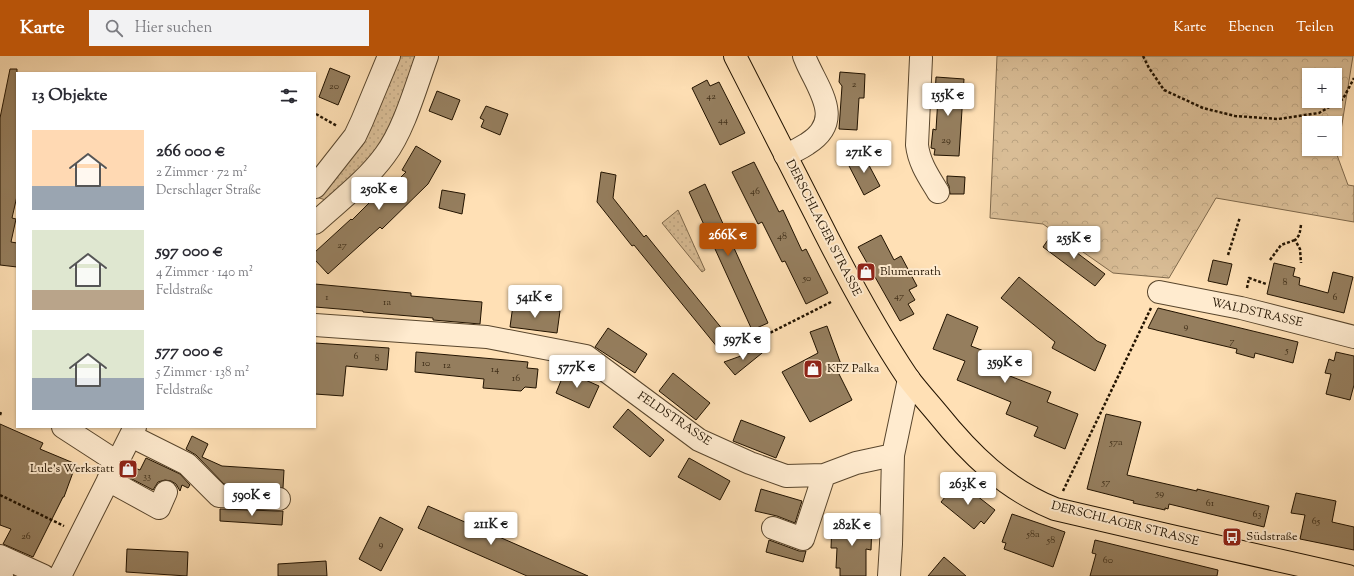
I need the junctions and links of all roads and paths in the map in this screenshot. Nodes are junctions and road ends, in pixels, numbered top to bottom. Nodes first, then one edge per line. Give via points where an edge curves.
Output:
1 (388, 56) edge
2 (427, 56) edge
3 (735, 56) edge
4 (804, 56) edge
5 (1143, 56) edge
6 (925, 57) edge
7 (1354, 78) edge
8 (316, 114) dead end
9 (355, 136) junction
10 (785, 155) junction
11 (316, 186) edge
12 (938, 192) dead end
13 (1240, 217) dead end
14 (316, 220) edge
15 (1301, 225) dead end
16 (1295, 240) junction
17 (1228, 255) dead end
18 (1270, 260) dead end
19 (1301, 263) dead end
20 (1159, 292) joint
21 (831, 302) dead end
22 (316, 325) edge
23 (1354, 337) edge
24 (742, 339) dead end
25 (909, 379) junction
26 (64, 428) edge
27 (133, 431) edge
28 (894, 454) junction
29 (113, 471) junction
30 (824, 475) junction
31 (166, 492) dead end
32 (0, 495) edge
33 (279, 500) dead end
34 (1055, 509) junction
35 (773, 528) dead end
36 (80, 534) junction
37 (0, 556) edge
38 (60, 575) edge
39 (889, 576) edge
40 (1348, 576) edge

1 - 9 street
2 - 14 street via 400,128 386,154 370,173
3 - 10 main road, DERSCHLAGER STRASSE
4 - 10 street via 828,107 828,118 821,133 808,144
5 - 7 path via 1164,90 1203,108 1235,116 1278,119 1319,113 1343,99
6 - 12 street via 917,145 921,163
8 - 9 path
9 - 11 street
10 - 25 main road, DERSCHLAGER STRASSE via 854,291
13 - 17 path
15 - 16 path via 1300,234
16 - 18 path via 1281,245
16 - 19 path via 1300,249
20 - 23 street, WALDSTRASSE via 1241,308
20 - 34 path
21 - 24 path via 760,338
22 - 30 street, FELDSTRASSE via 487,338 586,356 699,440 786,476
25 - 28 street
25 - 34 main road, DERSCHLAGER STRASSE via 959,441 987,467 1026,495
26 - 29 street
27 - 29 street
27 - 33 street via 187,464 219,496
28 - 30 street, FELDSTRASSE via 856,463
28 - 39 street
29 - 31 street via 159,508
29 - 36 street
30 - 35 street via 803,539
32 - 36 path
34 - 40 main road, DERSCHLAGER STRASSE
36 - 38 street
37 - 38 street

